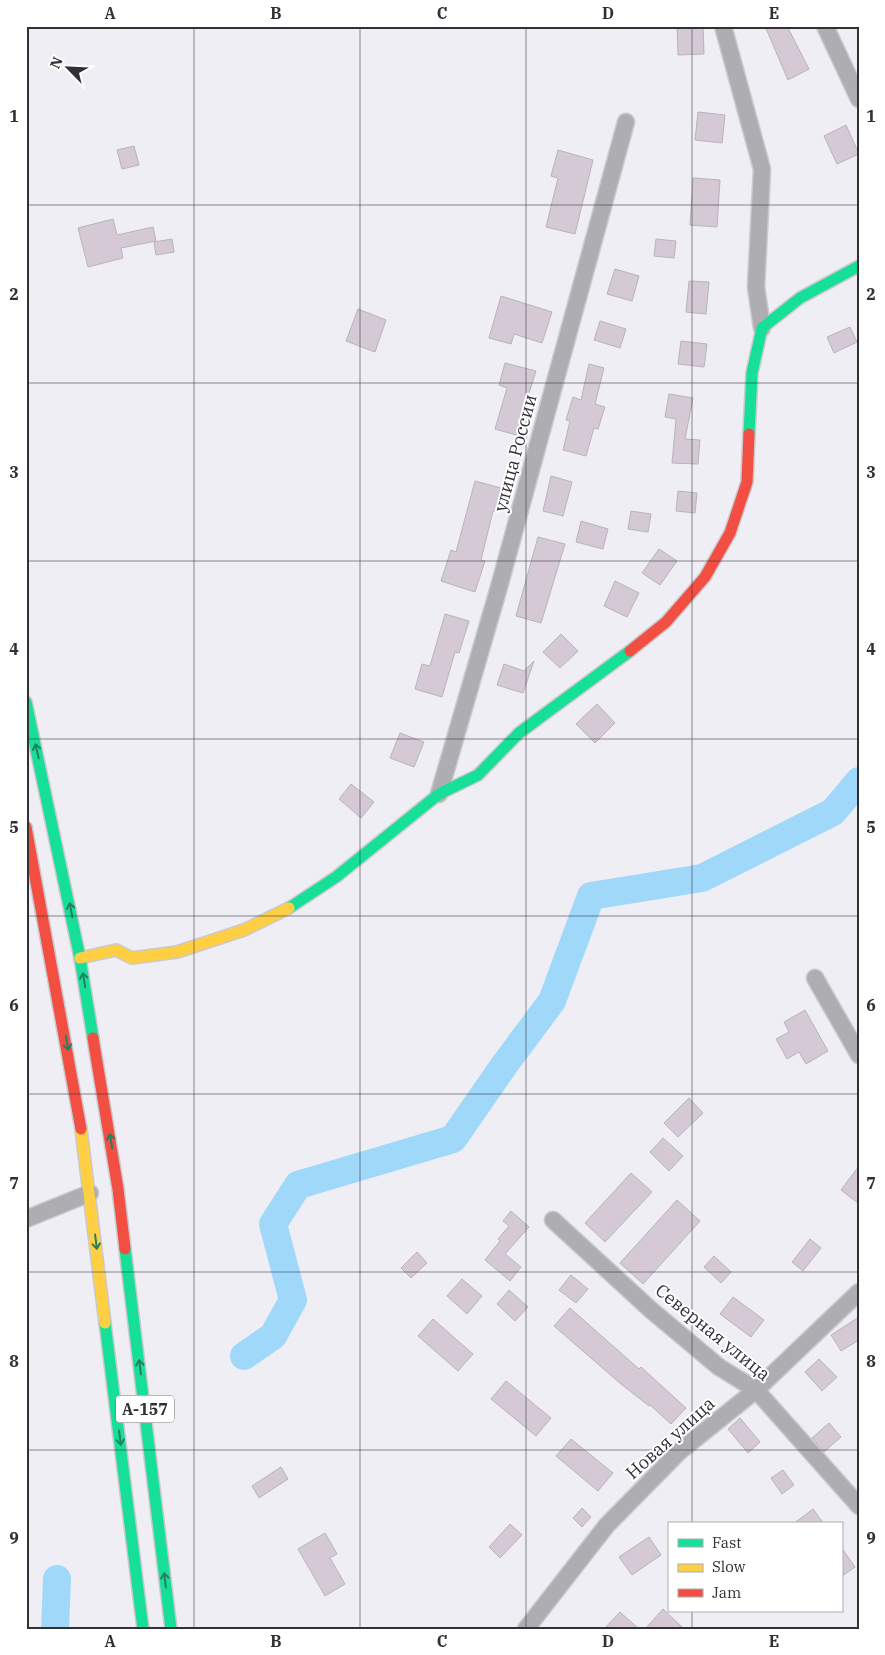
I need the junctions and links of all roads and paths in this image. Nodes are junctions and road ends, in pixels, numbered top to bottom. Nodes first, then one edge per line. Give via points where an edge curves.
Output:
1 (723, 26) edge
2 (825, 26) edge
3 (859, 99) edge
4 (626, 122) dead end
5 (859, 266) edge
6 (762, 328) junction
7 (26, 702) edge
8 (439, 794) junction
9 (26, 827) edge
10 (80, 958) junction
11 (815, 978) dead end
12 (859, 1055) edge
13 (90, 1193) junction
14 (26, 1219) edge
15 (553, 1220) dead end
16 (859, 1292) edge
17 (756, 1390) junction
18 (859, 1506) edge
19 (143, 1629) edge
20 (171, 1629) edge
21 (526, 1629) edge

1 - 6 street via 762,169 756,287
2 - 3 street
4 - 8 street, улица России
5 - 6 main road via 800,298
6 - 8 main road via 752,372 747,482 730,533 705,577 666,622 606,671 519,733 478,775
10 -> 7 main road, А-157
8 - 10 main road via 336,877 289,908 244,930 177,952 132,958 116,950
9 -> 13 main road, А-157 via 56,977
20 -> 10 main road, А-157 via 118,1189
11 - 12 street
13 - 14 street
13 -> 19 main road, А-157
15 - 17 street, Северная улица via 651,1310 712,1361
16 - 17 street, Новая улица
17 - 18 street, Северная улица
17 - 21 street, Новая улица via 680,1450 607,1525

